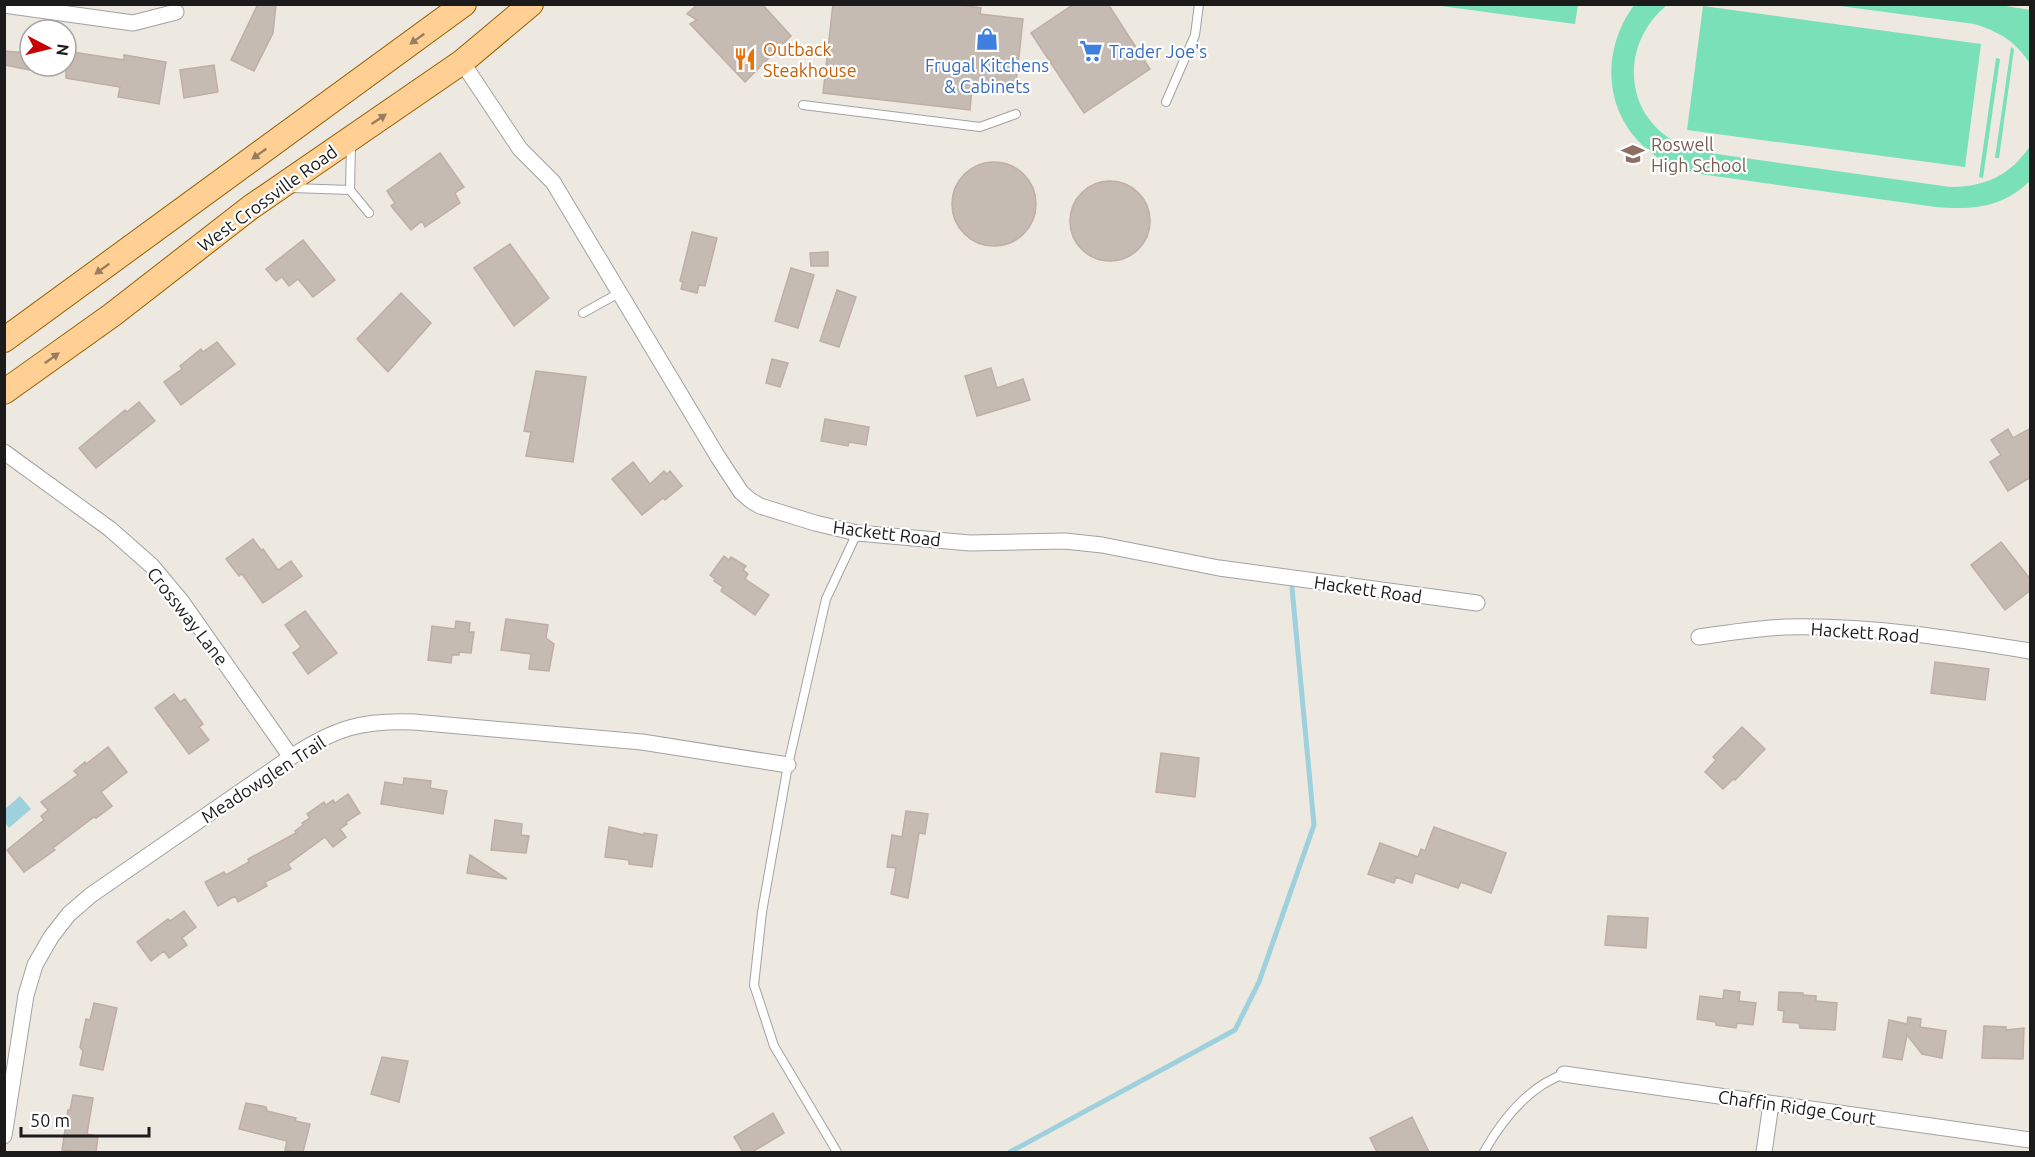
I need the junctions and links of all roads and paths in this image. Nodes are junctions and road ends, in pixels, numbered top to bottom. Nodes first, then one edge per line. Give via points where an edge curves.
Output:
1 (464, 4) edge
2 (531, 4) edge
3 (1199, 4) edge
4 (4, 5) edge
5 (176, 12) dead end
6 (462, 62) junction
7 (1166, 102) dead end
8 (803, 105) dead end
9 (1017, 114) dead end
10 (351, 138) junction
11 (279, 187) junction
12 (350, 190) junction
13 (369, 213) dead end
14 (618, 293) junction
15 (583, 313) dead end
16 (4, 339) edge
17 (4, 393) edge
18 (4, 452) edge
19 (857, 533) junction
20 (1477, 603) dead end
21 (1699, 637) dead end
22 (2031, 651) edge
23 (291, 757) junction
24 (788, 765) junction
25 (1564, 1074) joint
26 (1771, 1104) junction
27 (4, 1136) edge
28 (2031, 1140) edge
29 (837, 1152) edge
30 (1484, 1152) edge
31 (1764, 1152) edge

1 -> 16 main road
2 - 6 main road, West Crossville Road
3 - 7 lane via 1195,35
4 - 5 street via 133,22
10 -> 6 main road, West Crossville Road
6 - 14 street, Hackett Road via 520,149 553,182
8 - 9 lane via 980,127
10 - 11 main road, West Crossville Road
10 - 12 lane
11 - 12 lane
17 -> 11 main road, West Crossville Road
12 - 13 lane
14 - 15 lane
14 - 19 street, Hackett Road via 741,492 760,506
18 - 23 street, Crossway Lane via 110,529 152,566 182,602
19 - 20 street, Hackett Road via 970,543 1102,544 1219,568
19 - 24 lane via 826,599
21 - 22 street, Hackett Road via 1784,627 1879,630
23 - 24 street, Meadowglen Trail via 336,732 385,721 642,742
23 - 27 street, Meadowglen Trail via 91,895 51,937 35,965 26,995
24 - 29 lane via 762,912 754,985 774,1046
25 - 26 street, Chaffin Ridge Court
25 - 30 lane via 1541,1085 1510,1114
26 - 28 street, Chaffin Ridge Court
26 - 31 street

